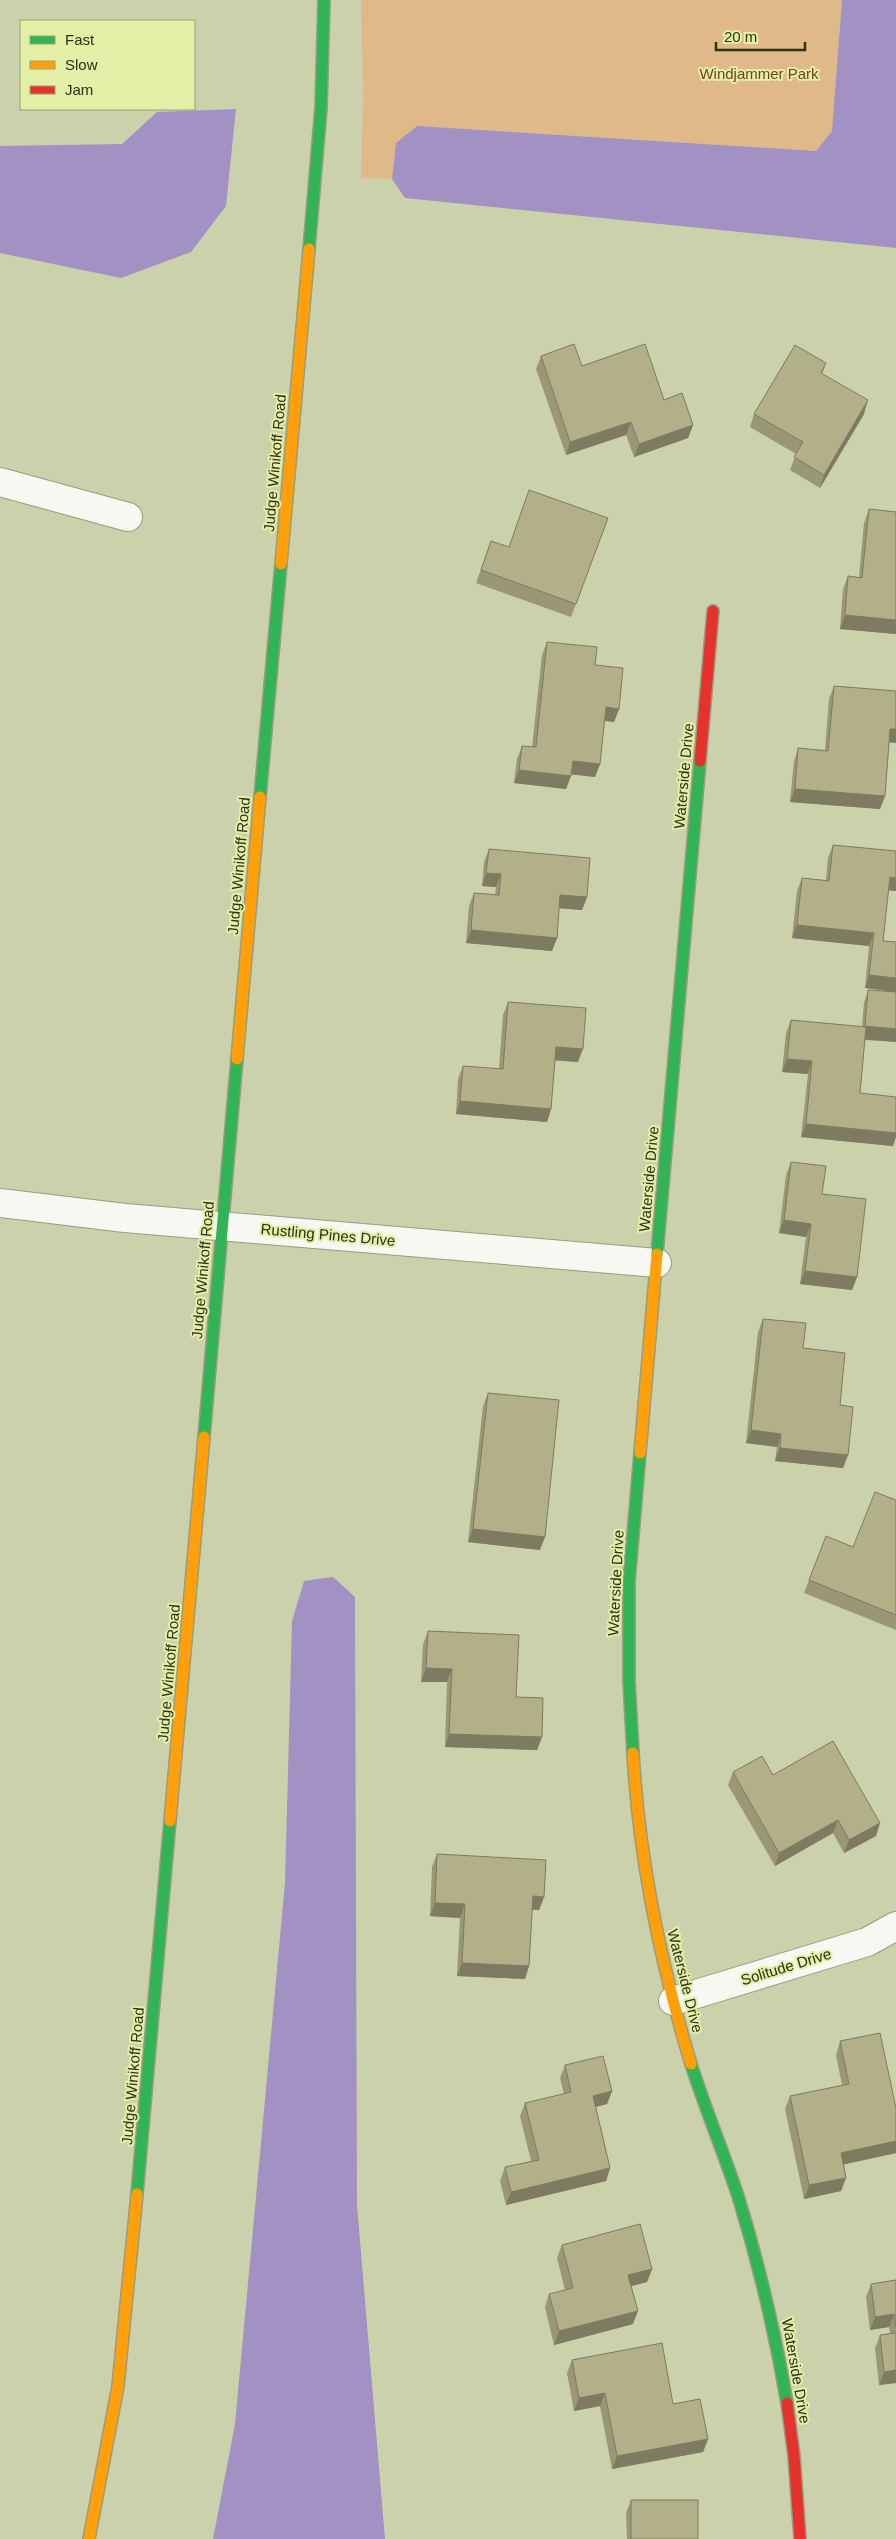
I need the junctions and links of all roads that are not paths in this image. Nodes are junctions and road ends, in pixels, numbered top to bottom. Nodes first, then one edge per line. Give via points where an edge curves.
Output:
1 (324, 0) edge
2 (0, 482) edge
3 (128, 517) dead end
4 (713, 611) dead end
5 (0, 1203) edge
6 (222, 1226) junction
7 (656, 1263) junction
8 (896, 1926) edge
9 (673, 2001) junction
10 (89, 2539) edge
11 (800, 2539) edge

1 - 6 street, Judge Winikoff Road via 320,116
2 - 3 street
4 - 7 street, Waterside Drive
5 - 6 street, Rustling Pines Drive
6 - 7 street, Rustling Pines Drive
6 - 10 street, Judge Winikoff Road via 124,2337 111,2434
7 - 9 street, Waterside Drive via 629,1582 628,1680 633,1777 645,1874
8 - 9 street, Solitude Drive via 867,1942
9 - 11 street, Waterside Drive via 700,2094 742,2209 773,2322 789,2414

